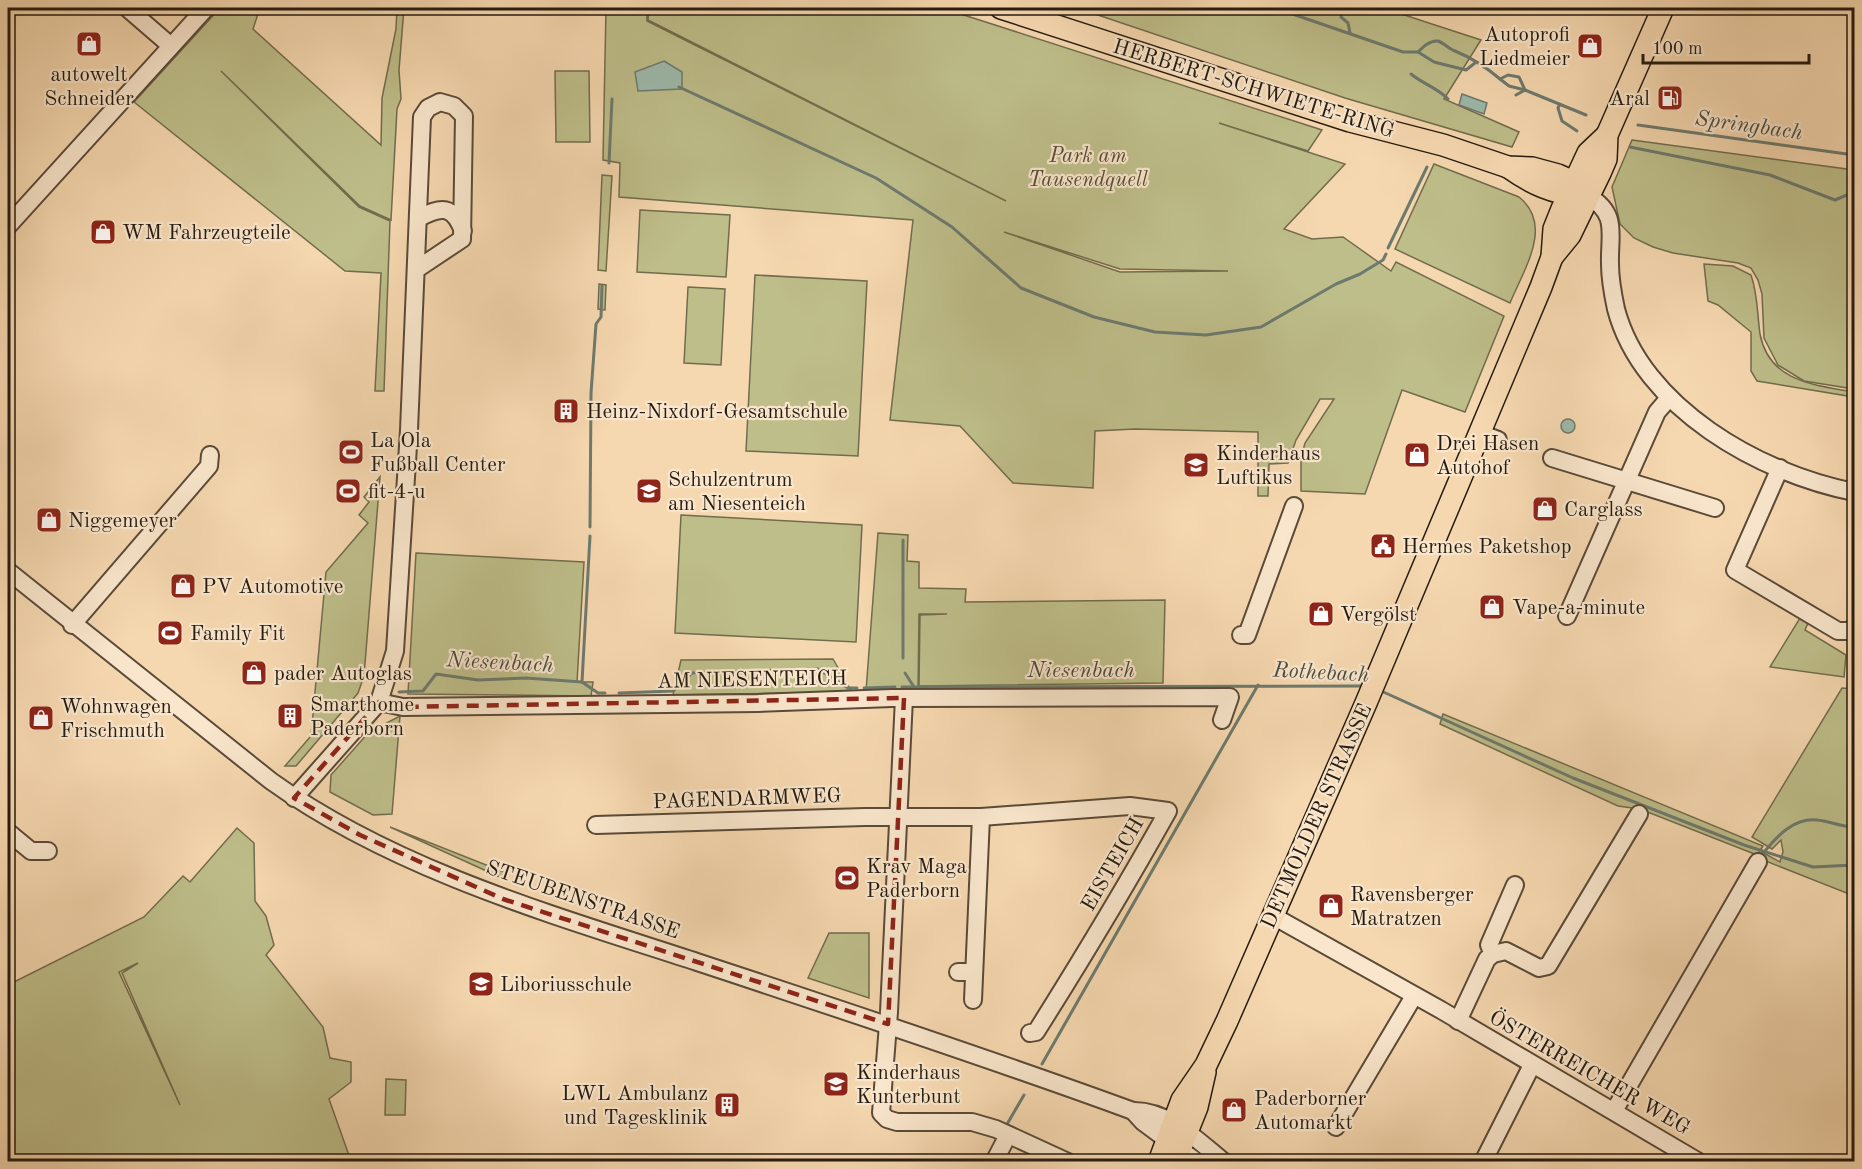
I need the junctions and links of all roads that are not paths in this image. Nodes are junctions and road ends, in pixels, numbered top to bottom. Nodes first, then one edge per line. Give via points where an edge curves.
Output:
1 (127, 8) edge
2 (206, 8) edge
3 (1001, 8) edge
4 (1664, 8) edge
5 (171, 46) junction
6 (1508, 167) junction
7 (1530, 183) junction
8 (1577, 191) junction
9 (419, 218) junction
10 (8, 226) edge
11 (1554, 229) junction
12 (463, 232) junction
13 (1552, 257) junction
14 (417, 269) junction
15 (1669, 398) junction
16 (210, 455) dead end
17 (1552, 458) dead end
18 (1780, 468) junction
19 (1628, 480) junction
20 (1854, 492) edge
21 (1294, 506) dead end
22 (1715, 508) dead end
23 (8, 571) edge
24 (1567, 616) dead end
25 (72, 625) junction
26 (1854, 627) edge
27 (1241, 634) dead end
28 (904, 698) junction
29 (380, 702) junction
30 (1222, 720) dead end
31 (294, 798) junction
32 (1639, 814) dead end
33 (981, 817) junction
34 (899, 819) junction
35 (596, 825) dead end
36 (8, 832) edge
37 (48, 852) dead end
38 (1758, 862) dead end
39 (1515, 885) dead end
40 (1273, 916) junction
41 (1493, 954) junction
42 (1414, 996) junction
43 (973, 1000) dead end
44 (1458, 1021) junction
45 (888, 1024) junction
46 (1030, 1033) dead end
47 (1532, 1065) junction
48 (1614, 1111) junction
49 (1336, 1127) dead end
50 (1002, 1132) junction
51 (1176, 1141) edge
52 (994, 1161) edge
53 (1068, 1161) edge
54 (1159, 1161) edge
55 (1197, 1161) edge
56 (1224, 1161) edge
57 (1483, 1161) edge
58 (1699, 1161) edge

1 - 5 street
2 - 5 street
3 - 6 main road, HERBERT-SCHWIETE-RING via 1350,121
4 - 8 main road, DETMOLDER STRASSE via 1607,135 1606,159
5 - 10 street
6 - 7 main road, HERBERT-SCHWIETE-RING
6 - 8 main road, HERBERT-SCHWIETE-RING via 1532,168
7 - 8 main road, HERBERT-SCHWIETE-RING via 1552,192
7 - 11 main road via 1543,199
8 - 11 main road, DETMOLDER STRASSE
8 - 13 main road, DETMOLDER STRASSE via 1570,236
8 - 15 street via 1600,203 1609,217 1610,266 1617,312 1644,365
9 - 12 street via 439,208 448,210
9 - 12 street via 422,117 428,108 440,102 454,106 464,116
9 - 14 street
11 - 13 main road, DETMOLDER STRASSE
12 - 14 street via 462,239
13 - 40 main road, DETMOLDER STRASSE via 1489,436 1372,688
14 - 29 street via 395,651
15 - 18 street via 1722,438
15 - 19 street via 1657,412
16 - 25 street via 209,466
17 - 19 street
18 - 20 street
18 - 26 street via 1735,570 1838,631
19 - 22 street
19 - 24 street
21 - 27 street via 1247,635
23 - 25 street, STEUBENSTRASSE
25 - 31 street, STEUBENSTRASSE
28 - 29 street, AM NIESENTEICH via 403,707
28 - 30 street, AM NIESENTEICH via 1230,697
28 - 34 street
29 - 31 street
31 - 45 street, STEUBENSTRASSE via 360,835 503,899
32 - 41 street via 1548,966 1539,968 1506,951
33 - 34 street, EISTEICH
33 - 43 street via 966,972
33 - 46 street, EISTEICH via 1130,806 1168,811 1036,1032
34 - 35 street, PAGENDARMWEG
34 - 45 street
36 - 37 street via 31,851
38 - 48 street
39 - 41 street, ÖSTERREICHER WEG via 1489,945
40 - 42 street, ÖSTERREICHER WEG
40 - 51 main road, DETMOLDER STRASSE via 1206,1065 1188,1089
41 - 44 street, ÖSTERREICHER WEG via 1487,959
42 - 44 street, ÖSTERREICHER WEG
42 - 49 street
44 - 47 street, ÖSTERREICHER WEG
45 - 50 street via 881,1113 887,1119 972,1122
45 - 51 street, STEUBENSTRASSE via 1133,1111 1147,1110
47 - 48 street, ÖSTERREICHER WEG
47 - 57 street
48 - 58 street, ÖSTERREICHER WEG
50 - 52 street
50 - 53 street
51 - 54 main road, DETMOLDER STRASSE
51 - 55 street
51 - 56 street

